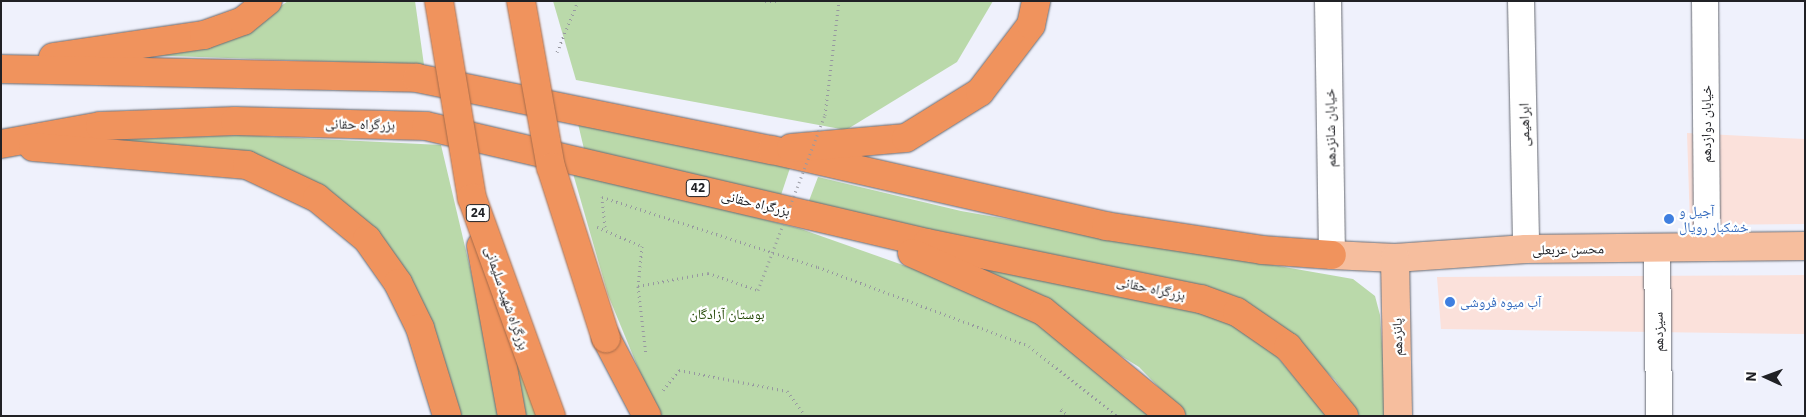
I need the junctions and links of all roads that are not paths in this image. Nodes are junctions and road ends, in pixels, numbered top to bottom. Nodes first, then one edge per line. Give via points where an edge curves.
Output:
1 (268, 1) edge
2 (439, 1) edge
3 (521, 1) edge
4 (1036, 1) edge
5 (1328, 1) edge
6 (1521, 1) edge
7 (1705, 1) edge
8 (1, 64) edge
9 (1, 70) edge
10 (1, 144) edge
11 (772, 150) junction
12 (472, 198) junction
13 (832, 221) junction
14 (1805, 246) edge
15 (1657, 247) junction
16 (1707, 247) junction
17 (1526, 249) junction
18 (1332, 255) junction
19 (1395, 258) junction
20 (606, 338) junction
21 (652, 406) edge
22 (447, 416) edge
23 (512, 416) edge
24 (551, 416) edge
25 (632, 416) edge
26 (1171, 416) edge
27 (1344, 416) edge
28 (1398, 416) edge
29 (1660, 416) edge

1 - 8 highway via 243,21 204,35
2 - 12 highway, بزرگراه شهید سلیمانی / 24, bridge
3 - 20 highway, bridge via 551,167
4 - 11 highway via 1031,25 980,92 906,138
5 - 18 street, خیابان شانزدهم
6 - 17 street, ابراهیمی
7 - 16 street, خیابان دوازدهم
9 - 11 highway via 417,78
10 - 13 highway, بزرگراه حقانی / 42 via 100,126 235,121 426,126
10 - 22 highway via 238,163 317,198 367,240 387,263 420,328
11 - 18 highway via 1106,226 1262,250
12 - 23 highway
12 - 24 highway, بزرگراه شهید سلیمانی / 24, bridge
13 - 26 highway via 1043,311
13 - 27 highway, بزرگراه حقانی / 42 via 1183,295 1237,312 1288,347
14 - 16 main road, محسن عربعلی
15 - 16 main road, محسن عربعلی
15 - 17 main road, محسن عربعلی
15 - 29 street, سیزدهم
17 - 19 main road, محسن عربعلی
18 - 19 main road, محسن عربعلی
19 - 28 main road, پانزدهم
20 - 21 highway
20 - 25 highway

